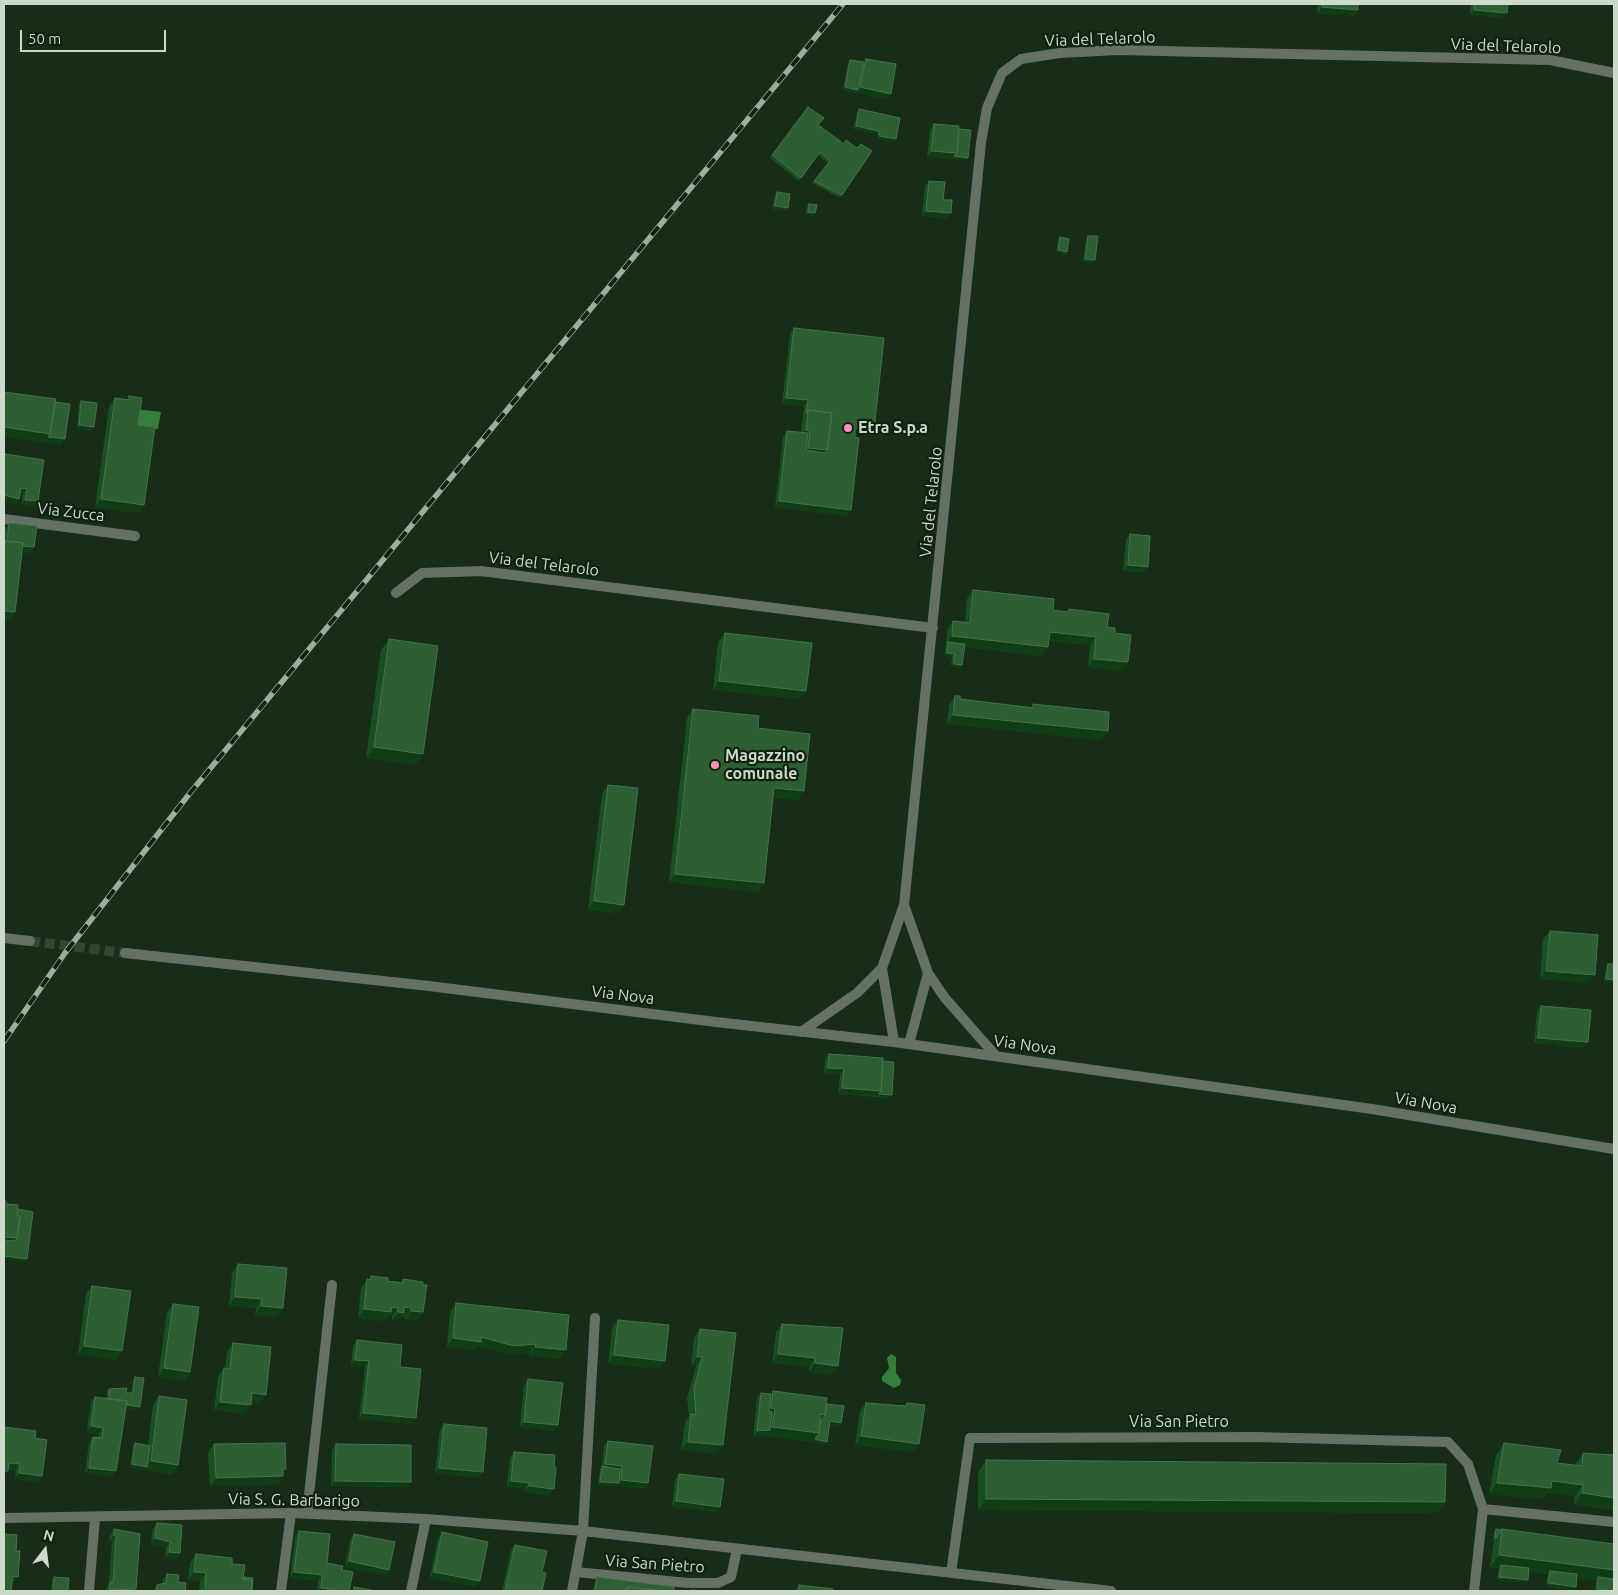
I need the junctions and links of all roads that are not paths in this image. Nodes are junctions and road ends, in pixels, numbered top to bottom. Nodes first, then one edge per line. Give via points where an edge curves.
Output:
1 (1614, 73) edge
2 (4, 519) edge
3 (135, 536) dead end
4 (396, 593) dead end
5 (933, 628) junction
6 (904, 905) junction
7 (4, 938) edge
8 (30, 941) tunnel mouth
9 (125, 953) tunnel mouth
10 (882, 968) junction
11 (928, 973) junction
12 (801, 1032) junction
13 (894, 1042) junction
14 (909, 1044) junction
15 (996, 1056) junction
16 (1614, 1149) edge
17 (332, 1286) dead end
18 (595, 1318) dead end
19 (1483, 1508) junction
20 (291, 1513) junction
21 (307, 1513) junction
22 (4, 1518) edge
23 (95, 1518) junction
24 (426, 1519) junction
25 (1614, 1522) edge
26 (583, 1531) junction
27 (737, 1549) junction
28 (576, 1572) junction
29 (951, 1573) junction
30 (89, 1591) edge
31 (281, 1591) edge
32 (411, 1591) edge
33 (572, 1591) edge
34 (1110, 1591) edge
35 (1474, 1591) edge

1 - 5 street, Via del Telarolo via 1550,60 1118,50 1021,59 1002,73 987,108 981,143
2 - 3 street, Via Zucca
4 - 5 street, Via del Telarolo via 422,573 481,571
5 - 6 street, Via del Telarolo
6 - 10 street
6 - 11 street
7 - 8 street
9 - 12 street, Via Nova via 429,986
10 - 12 street via 857,993
10 - 13 street
11 - 14 street
11 - 15 street via 945,998
12 - 13 street, Via Nova
13 - 14 street, Via Nova
14 - 15 street, Via Nova
15 - 16 street, Via Nova via 1372,1109
17 - 21 street
18 - 26 street
19 - 25 street
19 - 29 street, Via San Pietro via 1468,1464 1448,1442 1257,1437 970,1438
19 - 35 street, Via San Pietro
20 - 21 street, Via S. G. Barbarigo
20 - 23 street, Via S. G. Barbarigo
20 - 31 street
21 - 24 street, Via S. G. Barbarigo
22 - 23 street, Via S. G. Barbarigo
23 - 30 street
24 - 26 street, Via S. G. Barbarigo
24 - 32 street
26 - 27 street, Via San Pietro
26 - 28 street
27 - 28 street, Via San Pietro via 731,1577 718,1583 688,1584
27 - 29 street, Via San Pietro
28 - 33 street
29 - 34 street, Via San Pietro

